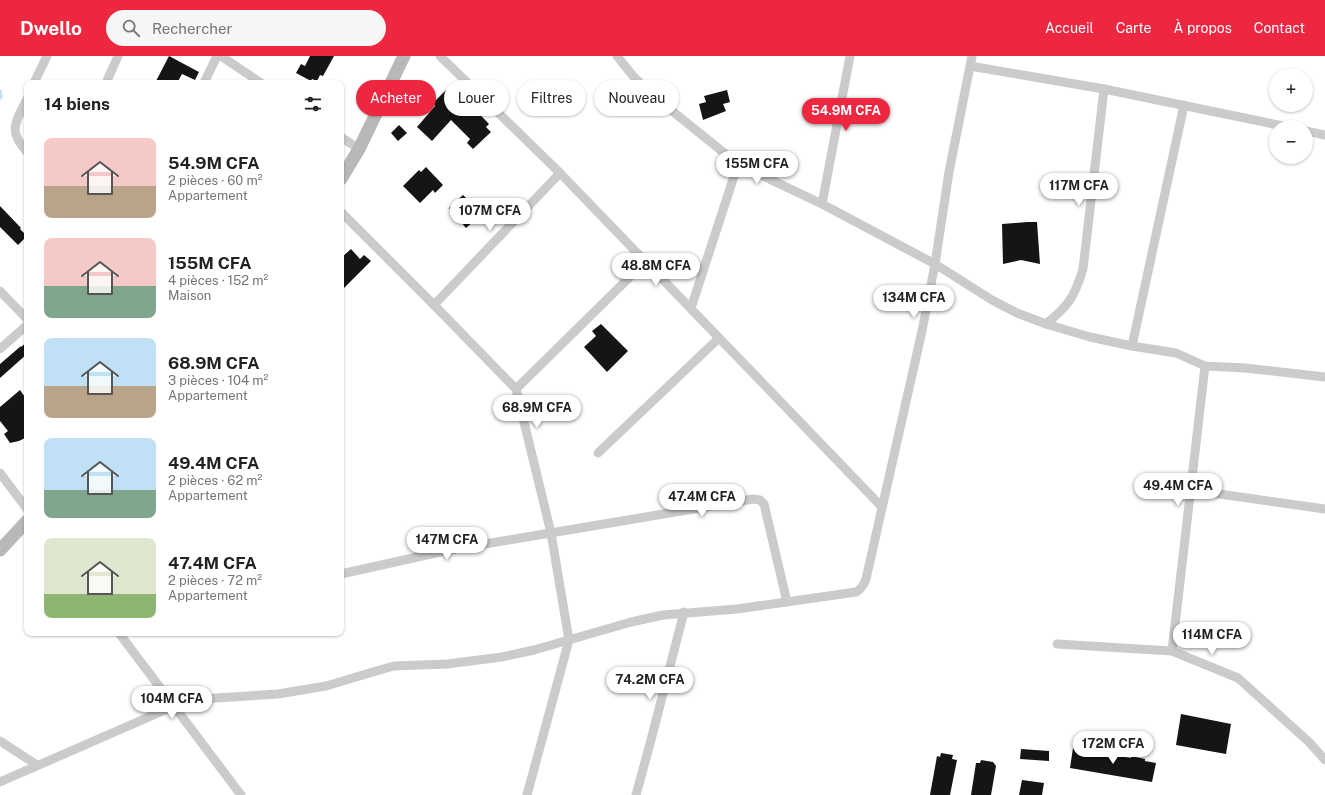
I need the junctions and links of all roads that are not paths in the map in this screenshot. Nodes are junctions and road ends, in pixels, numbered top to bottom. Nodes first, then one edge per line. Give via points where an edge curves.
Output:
1 (47, 56) edge
2 (118, 56) edge
3 (217, 56) edge
4 (221, 56) edge
5 (404, 56) edge
6 (440, 56) edge
7 (617, 56) edge
8 (850, 56) edge
9 (972, 56) edge
10 (970, 66) junction
11 (35, 80) edge
12 (107, 80) edge
13 (205, 80) edge
14 (257, 80) edge
15 (1104, 89) junction
16 (24, 105) edge
17 (1184, 105) junction
18 (1269, 123) edge
19 (1313, 132) edge
20 (1325, 135) edge
21 (344, 139) edge
22 (24, 148) edge
23 (359, 149) junction
24 (738, 164) junction
25 (560, 173) junction
26 (344, 174) edge
27 (822, 204) junction
28 (344, 215) edge
29 (646, 261) junction
30 (935, 264) junction
31 (0, 291) edge
32 (434, 305) junction
33 (691, 308) junction
34 (24, 316) edge
35 (1046, 324) junction
36 (24, 328) edge
37 (719, 338) junction
38 (1132, 346) junction
39 (0, 349) edge
40 (1205, 366) junction
41 (1325, 378) edge
42 (516, 389) junction
43 (598, 453) dead end
44 (0, 473) edge
45 (1191, 490) junction
46 (24, 505) edge
47 (882, 507) junction
48 (1325, 509) edge
49 (24, 524) edge
50 (551, 533) junction
51 (0, 550) edge
52 (344, 573) edge
53 (787, 602) junction
54 (684, 612) junction
55 (121, 636) edge
56 (569, 640) junction
57 (1056, 644) dead end
58 (1172, 651) junction
59 (174, 706) junction
60 (0, 741) edge
61 (1325, 760) edge
62 (37, 765) junction
63 (0, 782) edge
64 (241, 795) edge
65 (527, 795) edge
66 (636, 795) edge

1 - 11 street
2 - 12 street
3 - 13 street
4 - 14 street
5 - 23 main road
6 - 25 street
7 - 24 street via 651,94
8 - 27 street
9 - 10 street
10 - 15 street
10 - 30 street via 949,172
15 - 17 street
15 - 35 street via 1083,269 1073,295 1064,309
16 - 22 street via 14,126 16,136
17 - 18 street
17 - 38 street
19 - 20 street
21 - 23 street
23 - 26 main road
24 - 27 street
24 - 33 street
25 - 29 street
25 - 32 street
27 - 30 street
28 - 32 street
29 - 33 street
29 - 42 street
30 - 35 street via 992,300
30 - 47 street
31 - 34 street
32 - 42 street
33 - 37 street
35 - 38 street
36 - 39 street
37 - 43 street
37 - 47 street
38 - 40 street via 1176,353
40 - 41 street
40 - 45 street
42 - 50 street
44 - 46 street
45 - 48 street
45 - 58 street
47 - 53 street via 864,586 856,592
49 - 51 main road
50 - 52 street via 449,550
50 - 53 street via 753,499 760,500 764,504
50 - 56 street
53 - 54 street via 737,609
54 - 56 street via 631,622
54 - 66 street
55 - 59 street
56 - 59 street via 502,657 447,664 394,666 326,686 278,694 200,699
56 - 65 street
57 - 58 street
58 - 61 street via 1238,678 1310,742
59 - 62 street
59 - 64 street
60 - 62 street
62 - 63 street

